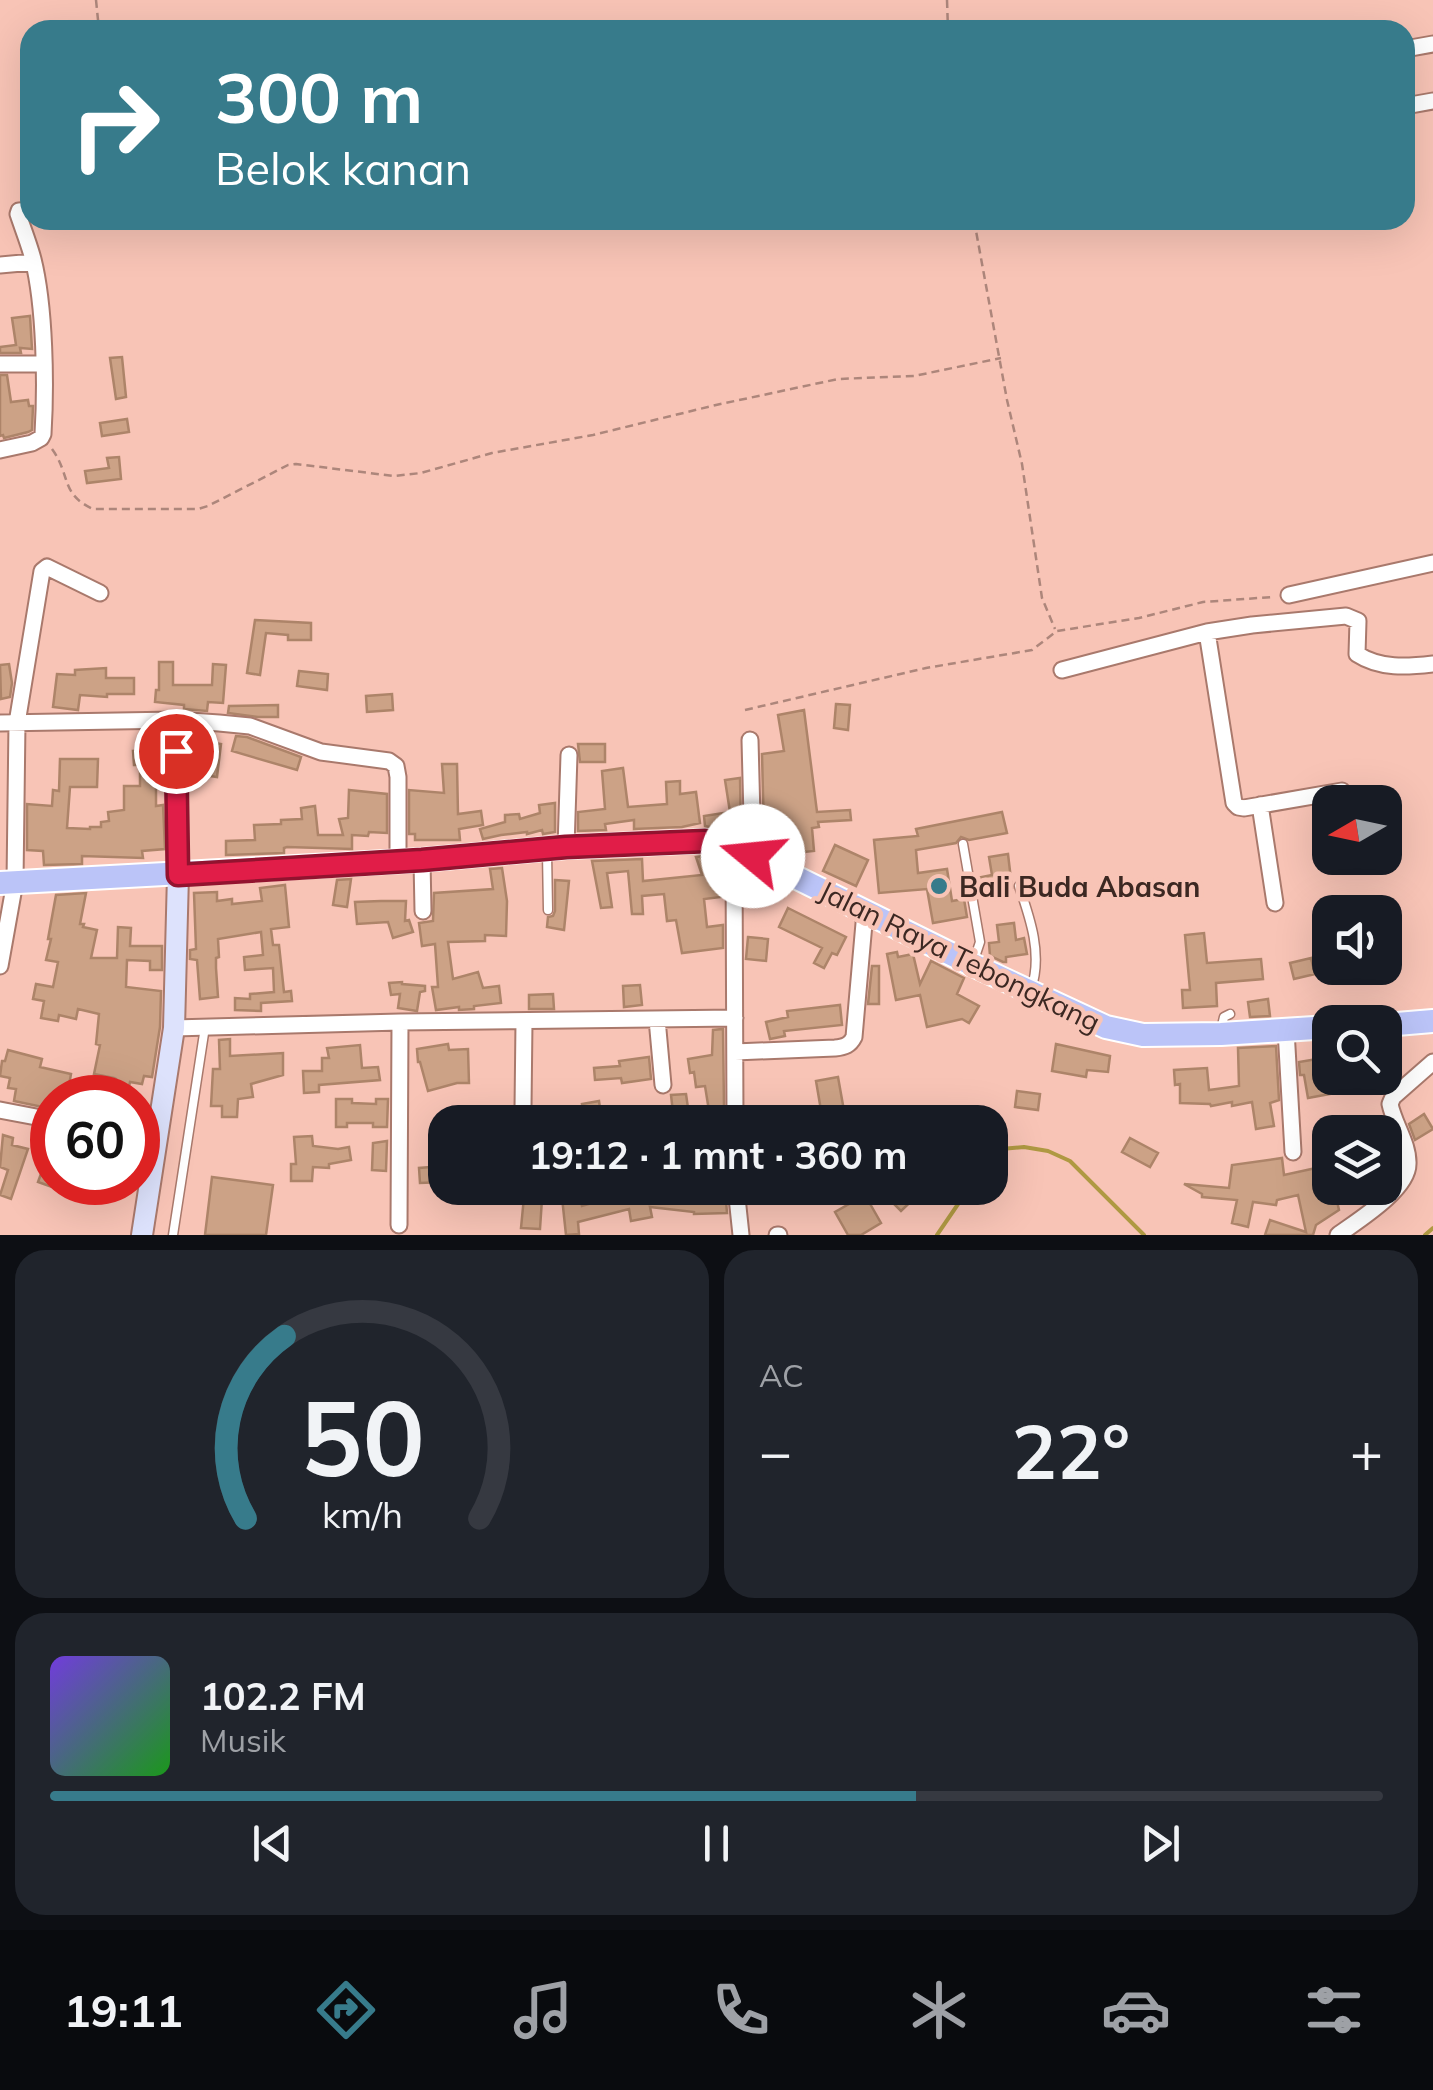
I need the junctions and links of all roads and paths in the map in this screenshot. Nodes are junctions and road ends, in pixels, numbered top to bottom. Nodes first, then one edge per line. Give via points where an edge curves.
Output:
1 (23, 230) edge
2 (976, 230) edge
3 (33, 262) junction
4 (0, 265) edge
5 (1001, 358) junction
6 (0, 364) edge
7 (44, 364) junction
8 (41, 438) junction
9 (0, 450) edge
10 (1433, 563) edge
11 (100, 593) dead end
12 (1289, 595) joint
13 (1057, 631) junction
14 (1207, 632) junction
15 (1433, 664) edge
16 (1062, 670) dead end
17 (745, 710) dead end
18 (176, 720) junction
19 (8, 723) edge
20 (750, 740) dead end
21 (569, 754) dead end
22 (1312, 796) edge
23 (1260, 806) junction
24 (964, 844) dead end
25 (557, 848) junction
26 (744, 852) junction
27 (422, 860) junction
28 (398, 861) junction
29 (178, 875) junction
30 (7, 882) edge
31 (1019, 886) dead end
32 (1276, 903) dead end
33 (548, 910) dead end
34 (423, 911) dead end
35 (865, 912) junction
36 (973, 964) junction
37 (0, 966) edge
38 (1030, 991) junction
39 (735, 1018) junction
40 (657, 1020) junction
41 (1433, 1021) edge
42 (400, 1022) junction
43 (524, 1022) junction
44 (1402, 1024) edge
45 (205, 1027) junction
46 (174, 1028) junction
47 (1312, 1028) edge
48 (1286, 1030) junction
49 (735, 1052) junction
50 (1433, 1062) edge
51 (662, 1085) dead end
52 (160, 1088) edge
53 (524, 1105) edge
54 (734, 1105) edge
55 (0, 1110) edge
56 (30, 1116) edge
57 (1293, 1152) dead end
58 (144, 1205) edge
59 (738, 1205) edge
60 (399, 1226) dead end
61 (740, 1230) edge
62 (142, 1235) edge
63 (173, 1235) edge
64 (1338, 1235) edge

1 - 3 street
2 - 5 path
3 - 4 street
3 - 7 street
5 - 8 path via 914,376 838,380 421,473 296,464 192,509 98,510 80,504
5 - 13 path via 1042,598
6 - 7 street
7 - 8 street
8 - 9 street
10 - 12 street
11 - 19 street via 43,569
12 - 13 path via 1202,602
13 - 17 path via 1032,650
14 - 15 street via 1352,617 1362,658 1385,666
14 - 16 street
14 - 23 street via 1234,803
18 - 19 street
18 - 28 street via 250,726 321,752 393,763
18 - 29 street
19 - 30 street
20 - 26 street
21 - 25 street
22 - 23 street
23 - 32 street
24 - 36 lane via 980,942
25 - 26 main road, Jalan Raya Tebongkang via 705,841
25 - 27 main road, Jalan Raya Tebongkang
25 - 33 lane
26 - 35 main road, Jalan Raya Tebongkang
26 - 39 street
27 - 28 main road, Jalan Raya Tebongkang
27 - 34 street
28 - 29 main road, Jalan Raya Tebongkang
29 - 30 main road, Jalan Raya Tebongkang
29 - 46 main road
30 - 37 street
31 - 38 lane via 1035,946
35 - 36 main road, Jalan Raya Tebongkang
35 - 49 street via 849,1044
36 - 38 main road, Jalan Raya Tebongkang
38 - 48 main road, Jalan Raya Tebongkang via 1087,1020 1143,1035 1226,1024
39 - 40 street
39 - 49 street
40 - 43 street
40 - 51 street
41 - 44 main road
42 - 43 street
42 - 45 street
42 - 60 street
43 - 53 street
45 - 46 street
45 - 63 lane
46 - 52 main road
47 - 48 main road, Jalan Raya Tebongkang
48 - 57 street
49 - 54 street
50 - 64 street via 1390,1104 1408,1165 1404,1177
55 - 56 street
58 - 62 main road
59 - 61 street

